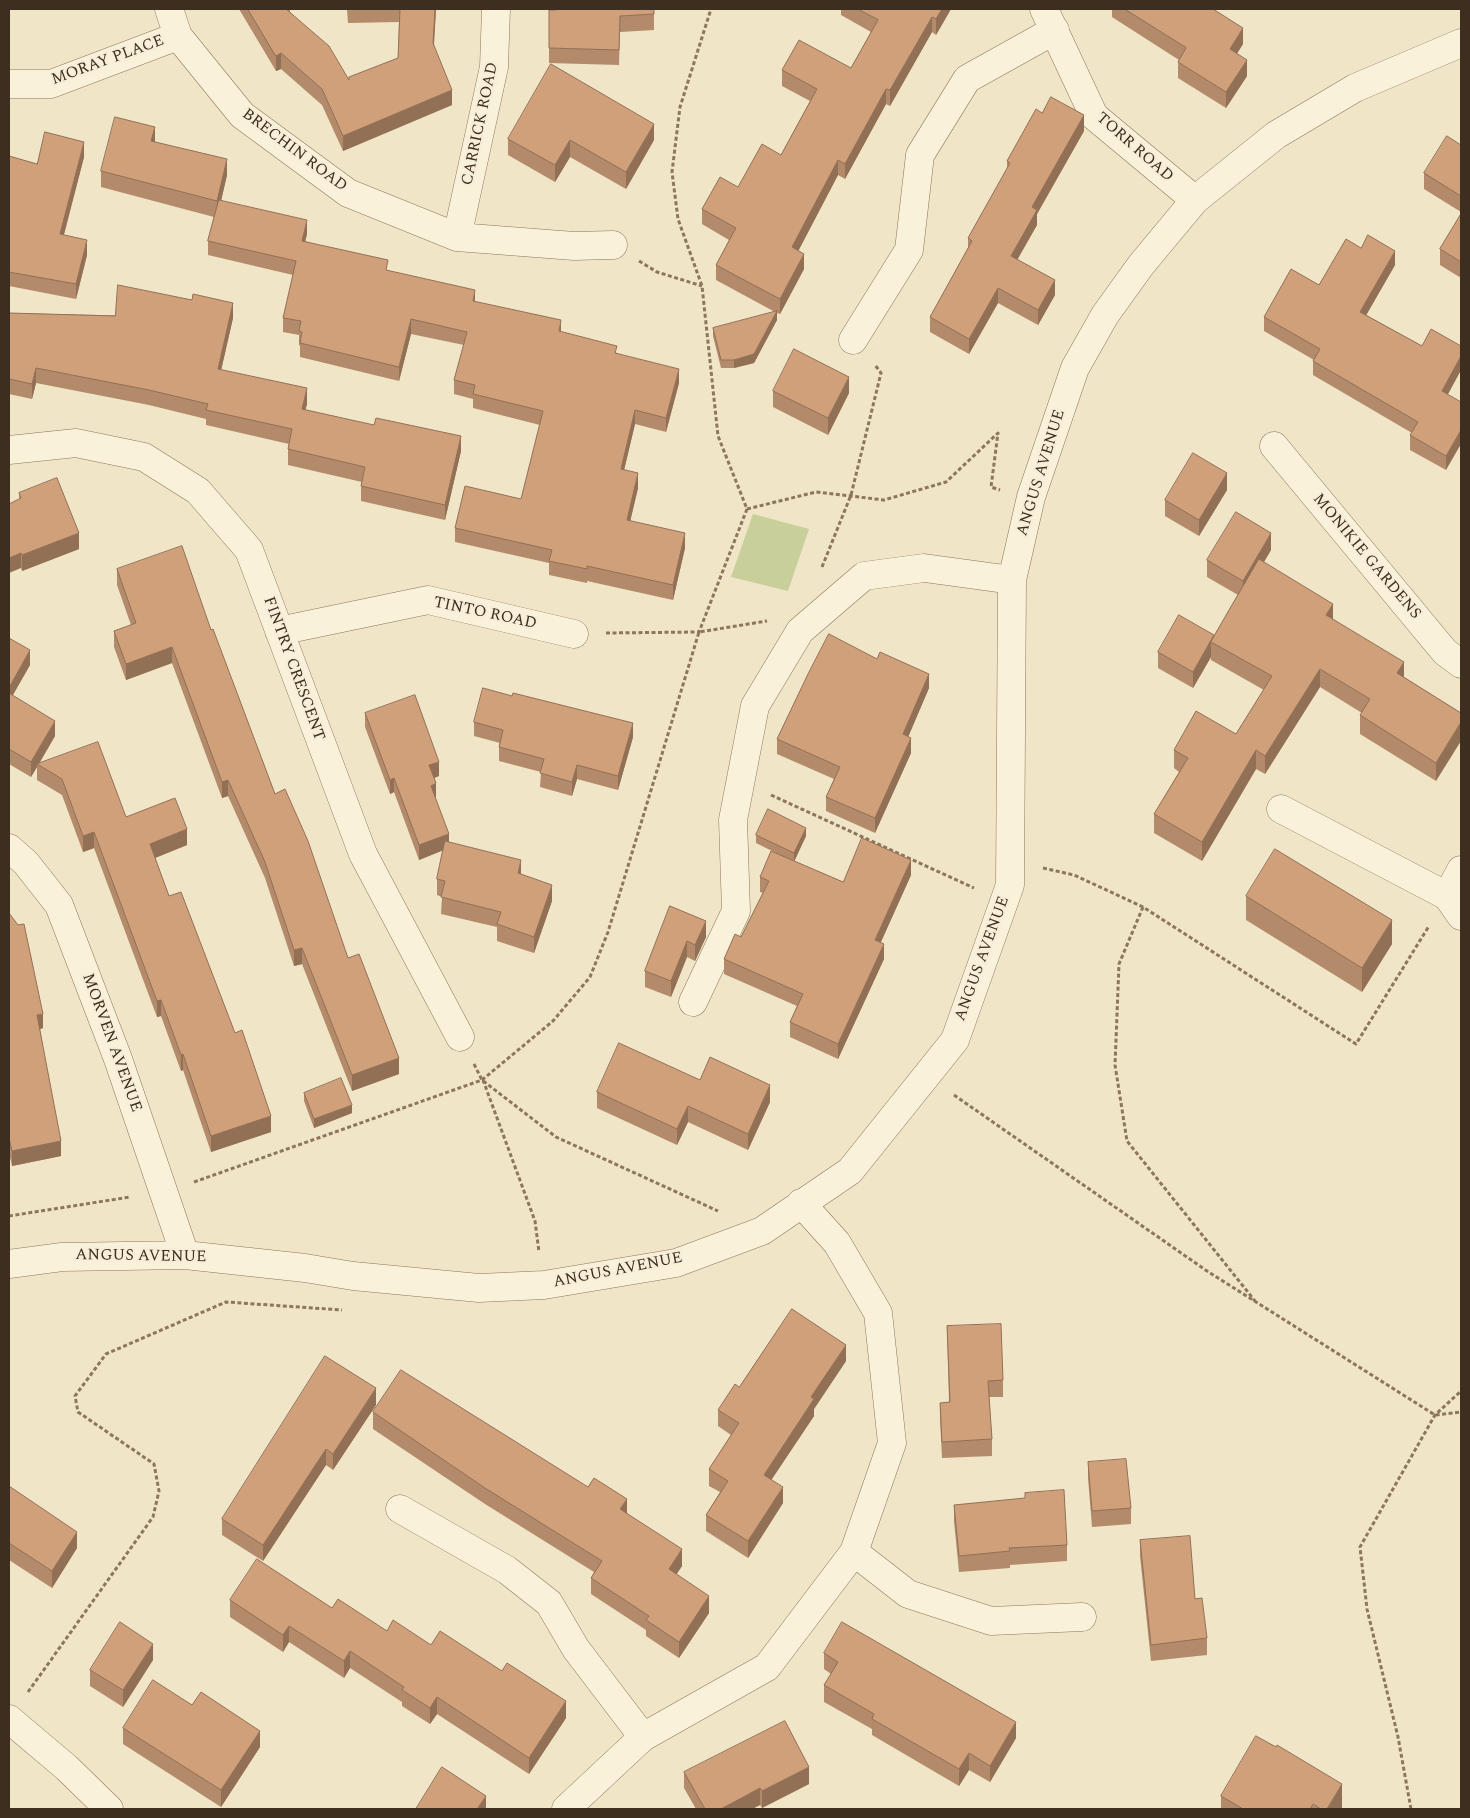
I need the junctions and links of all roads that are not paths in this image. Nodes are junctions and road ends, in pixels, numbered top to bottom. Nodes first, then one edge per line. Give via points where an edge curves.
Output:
1 (169, 9) edge
2 (496, 9) edge
3 (1049, 20) edge
4 (178, 36) junction
5 (1461, 43) edge
6 (9, 84) edge
7 (1195, 200) junction
8 (457, 237) junction
9 (613, 245) road end
10 (853, 340) road end
11 (1274, 446) dead end
12 (9, 450) edge
13 (1012, 580) junction
14 (279, 630) junction
15 (574, 634) road end
16 (1461, 664) edge
17 (1281, 809) dead end
18 (9, 848) edge
19 (1461, 870) edge
20 (1454, 906) edge
21 (693, 1002) dead end
22 (460, 1037) road end
23 (802, 1203) junction
24 (184, 1255) junction
25 (9, 1264) edge
26 (400, 1509) dead end
27 (854, 1552) junction
28 (1082, 1617) dead end
29 (9, 1719) edge
30 (643, 1737) junction
31 (109, 1809) edge
32 (566, 1809) edge

1 - 4 street, BRECHIN ROAD
2 - 8 street, CARRICK ROAD via 494,67
3 - 7 street, TORR ROAD via 1094,116
3 - 10 street via 967,79 920,155 909,250
4 - 6 street, MORAY PLACE via 51,84
4 - 8 street, BRECHIN ROAD via 242,115 348,193
5 - 7 street, ANGUS AVENUE via 1355,88 1276,135
7 - 13 street, ANGUS AVENUE via 1105,315 1075,368 1031,497
8 - 9 street, BRECHIN ROAD via 574,246
11 - 16 street, MONIKIE GARDENS via 1445,652
12 - 14 street, FINTRY CRESCENT via 76,443 144,457 198,491 249,550
13 - 21 street via 924,568 864,576 800,631 755,706 733,820 736,911
13 - 23 street, ANGUS AVENUE via 1010,885 954,1040 850,1171
14 - 15 street, TINTO ROAD via 428,600
14 - 22 street, FINTRY CRESCENT via 363,854
17 - 20 street
18 - 24 street, MORVEN AVENUE via 26,863 59,905 118,1059
19 - 20 street
23 - 24 street, ANGUS AVENUE via 762,1230 676,1263 544,1285 479,1288
23 - 27 street via 837,1243 878,1313 892,1443
24 - 25 street, ANGUS AVENUE via 62,1256
26 - 30 street via 507,1570 549,1603 576,1649
27 - 28 street via 908,1594 991,1620
27 - 30 street via 767,1667
29 - 31 street
30 - 32 street

